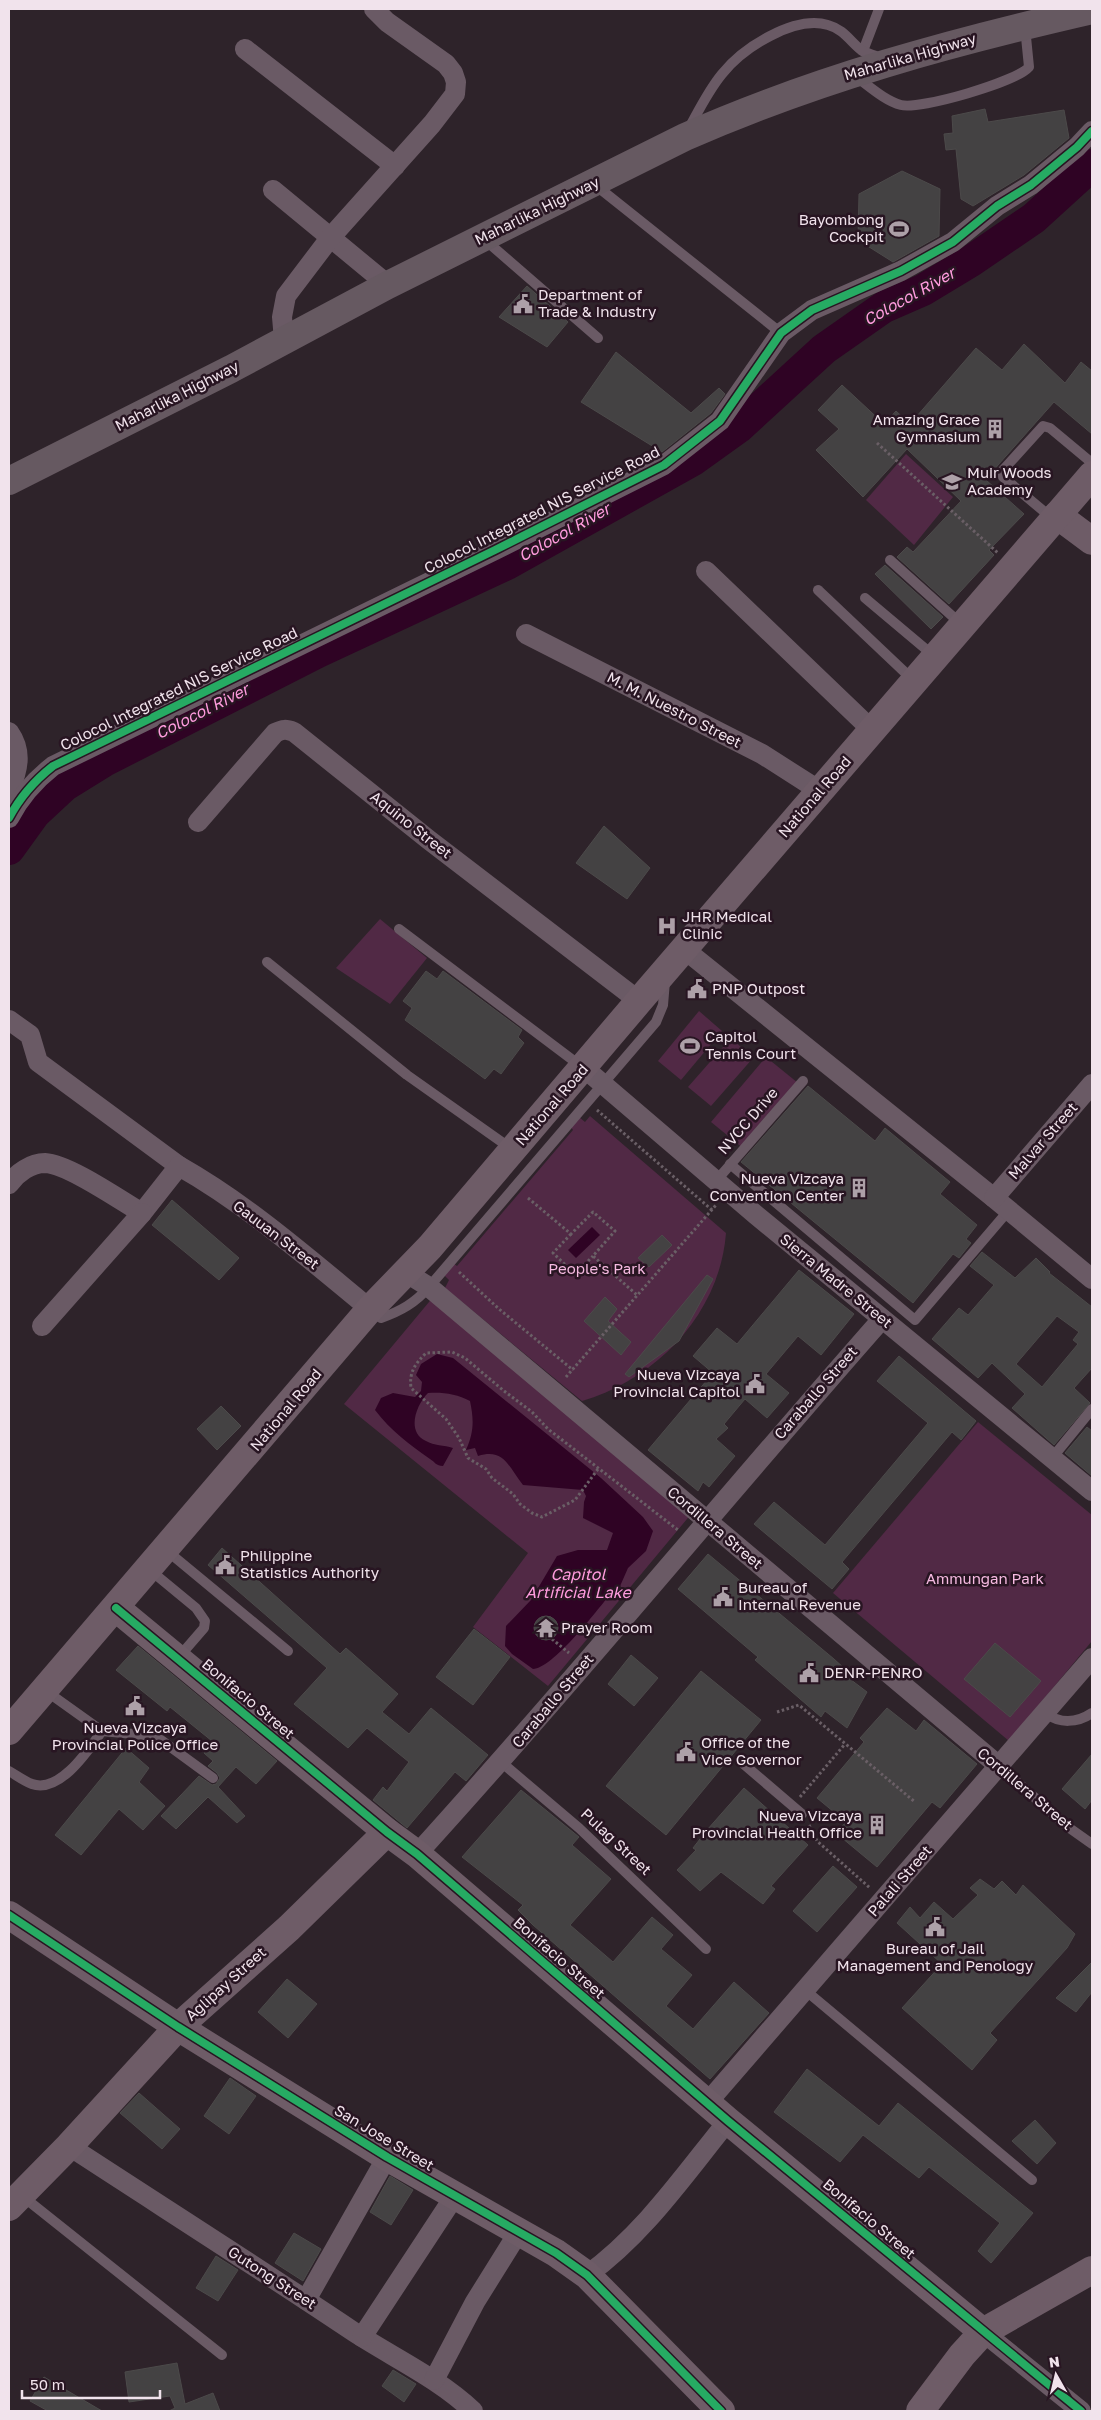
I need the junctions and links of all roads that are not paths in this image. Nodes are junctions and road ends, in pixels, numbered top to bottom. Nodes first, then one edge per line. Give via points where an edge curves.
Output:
1 (374, 9) edge
2 (879, 9) edge
3 (1092, 10) edge
4 (1024, 25) junction
5 (245, 49) dead end
6 (856, 62) junction
7 (1092, 131) edge
8 (684, 137) junction
9 (394, 166) junction
10 (594, 183) junction
11 (273, 190) dead end
12 (330, 238) junction
13 (483, 238) junction
14 (388, 285) junction
15 (781, 333) junction
16 (598, 338) dead end
17 (284, 340) junction
18 (1092, 463) edge
19 (1092, 475) edge
20 (9, 481) edge
21 (1055, 517) junction
22 (1092, 541) edge
23 (890, 560) dead end
24 (706, 571) dead end
25 (818, 590) dead end
26 (865, 598) dead end
27 (962, 625) junction
28 (526, 634) dead end
29 (935, 657) junction
30 (915, 681) junction
31 (872, 730) junction
32 (9, 732) edge
33 (820, 791) junction
34 (9, 792) edge
35 (9, 818) edge
36 (198, 822) dead end
37 (399, 929) dead end
38 (684, 949) junction
39 (267, 962) dead end
40 (666, 970) junction
41 (639, 1001) junction
42 (9, 1020) edge
43 (593, 1076) junction
44 (803, 1081) dead end
45 (1092, 1084) edge
46 (513, 1150) junction
47 (730, 1164) junction
48 (179, 1166) junction
49 (10, 1182) edge
50 (722, 1186) junction
51 (1002, 1204) junction
52 (142, 1213) junction
53 (406, 1272) junction
54 (1092, 1279) edge
55 (429, 1287) junction
56 (896, 1302) junction
57 (370, 1309) junction
58 (882, 1318) junction
59 (42, 1326) dead end
60 (1092, 1409) edge
61 (1052, 1458) junction
62 (1092, 1491) edge
63 (706, 1521) junction
64 (157, 1560) junction
65 (116, 1608) junction
66 (288, 1651) dead end
67 (1092, 1658) edge
68 (178, 1659) junction
69 (45, 1690) junction
70 (1045, 1713) junction
71 (1092, 1713) edge
72 (102, 1731) junction
73 (9, 1732) edge
74 (740, 1761) dead end
75 (500, 1762) junction
76 (999, 1766) junction
77 (9, 1771) edge
78 (213, 1778) dead end
79 (802, 1814) road end
80 (387, 1832) junction
81 (1092, 1844) edge
82 (417, 1854) junction
83 (9, 1915) edge
84 (706, 1949) dead end
85 (805, 1990) junction
86 (178, 2028) junction
87 (718, 2112) junction
88 (69, 2146) junction
89 (387, 2157) junction
90 (1032, 2180) dead end
91 (454, 2197) junction
92 (15, 2201) edge
93 (518, 2233) junction
94 (1092, 2270) edge
95 (587, 2275) junction
96 (306, 2300) junction
97 (983, 2332) junction
98 (362, 2337) junction
99 (222, 2355) dead end
100 (434, 2380) junction
101 (474, 2411) edge
102 (721, 2411) edge
103 (920, 2411) edge
104 (1081, 2411) edge

1 - 9 street via 446,64 456,82 455,94
2 - 6 lane
3 - 4 highway, Maharlika Highway
4 - 6 highway, Maharlika Highway via 888,62
4 - 6 lane via 1028,67 1023,74 979,90 915,106 900,105
5 - 9 street
6 - 8 highway, Maharlika Highway
6 - 8 lane via 842,31 812,22 789,27 746,52 723,72
7 - 15 street, Colocol Integrated NIS Service Road via 1031,185 997,206 954,242 901,271 812,310
8 - 10 highway, Maharlika Highway
9 - 12 street
10 - 13 highway, Maharlika Highway
10 - 15 lane
11 - 12 street
12 - 14 street
12 - 17 street via 286,296 282,317
13 - 14 highway, Maharlika Highway
13 - 16 lane
14 - 17 highway, Maharlika Highway
15 - 35 street, Colocol Integrated NIS Service Road via 720,421 664,465 52,766 34,781
17 - 20 highway, Maharlika Highway
18 - 21 lane via 1050,428 1043,426 1003,470 1003,476
19 - 21 street, National Road
21 - 22 street
21 - 27 street, National Road
23 - 27 lane
24 - 31 street
25 - 30 lane
26 - 29 lane
27 - 29 street, National Road
28 - 33 street, M. M. Nuestro Street via 762,754
29 - 30 street, National Road
30 - 31 street, National Road
31 - 33 street, National Road
32 - 34 street via 18,750 18,770
33 - 38 street, National Road
36 - 41 street, Aquino Street via 275,734 283,729 294,732
37 - 43 lane
38 - 40 street, National Road
38 - 51 street
39 - 46 lane via 407,1075
40 - 41 street, National Road
40 - 43 lane via 663,1005 656,1022
41 - 43 street, National Road
42 - 48 street, Gauuan Street via 30,1034 38,1062
43 - 46 street, National Road
43 - 50 street, Sierra Madre Street
43 - 55 lane
44 - 47 lane, NVCC Drive
45 - 51 street, Malvar Street
46 - 53 street, National Road
47 - 50 lane, NVCC Drive
47 - 56 lane
48 - 52 street
48 - 57 street, Gauuan Street via 230,1199
49 - 52 street via 25,1169 46,1163 78,1175
50 - 58 street, Sierra Madre Street
51 - 54 street
51 - 56 lane via 915,1320
52 - 59 street
53 - 55 street, Cordillera Street
53 - 57 street, National Road
55 - 57 lane via 417,1301 398,1312 380,1318
55 - 63 street, Cordillera Street
56 - 58 lane
57 - 64 street, National Road
58 - 61 street, Sierra Madre Street
58 - 63 street, Caraballo Street
60 - 61 lane
61 - 62 street, Sierra Madre Street
63 - 75 street, Caraballo Street
63 - 76 street, Cordillera Street
64 - 65 street, National Road
64 - 66 lane
64 - 68 lane via 203,1616 204,1628
65 - 68 street, Bonifacio Street
65 - 69 street, National Road
67 - 70 street, Palali Street
68 - 80 street, Bonifacio Street
69 - 72 lane
69 - 73 street, National Road
70 - 71 lane via 1056,1720 1076,1721
70 - 76 street, Palali Street
72 - 77 lane via 77,1765 58,1780 34,1785
72 - 78 lane via 161,1740
74 - 79 lane
75 - 82 street, Caraballo Street
75 - 84 lane, Pulag Street via 579,1828
76 - 81 lane, Cordillera Street
76 - 85 street, Palali Street
80 - 82 street, Bonifacio Street
80 - 86 street, Aglipay Street via 289,1928
82 - 87 street, Bonifacio Street
83 - 86 street, San Jose Street
85 - 87 street, Palali Street
85 - 90 lane
86 - 88 street, Aglipay Street
86 - 89 street, San Jose Street
87 - 95 street, Palali Street via 638,2231
87 - 97 street, Bonifacio Street
88 - 92 street, Aglipay Street
88 - 96 street, Gutong Street
89 - 91 street, San Jose Street
89 - 96 street
91 - 93 street, San Jose Street
91 - 98 street
92 - 99 lane
93 - 95 street, San Jose Street via 556,2253
93 - 100 street
94 - 97 street
95 - 102 street, San Jose Street
96 - 98 street, Gutong Street
97 - 103 street
97 - 104 street
98 - 100 street, Gutong Street
100 - 101 street, Gutong Street

